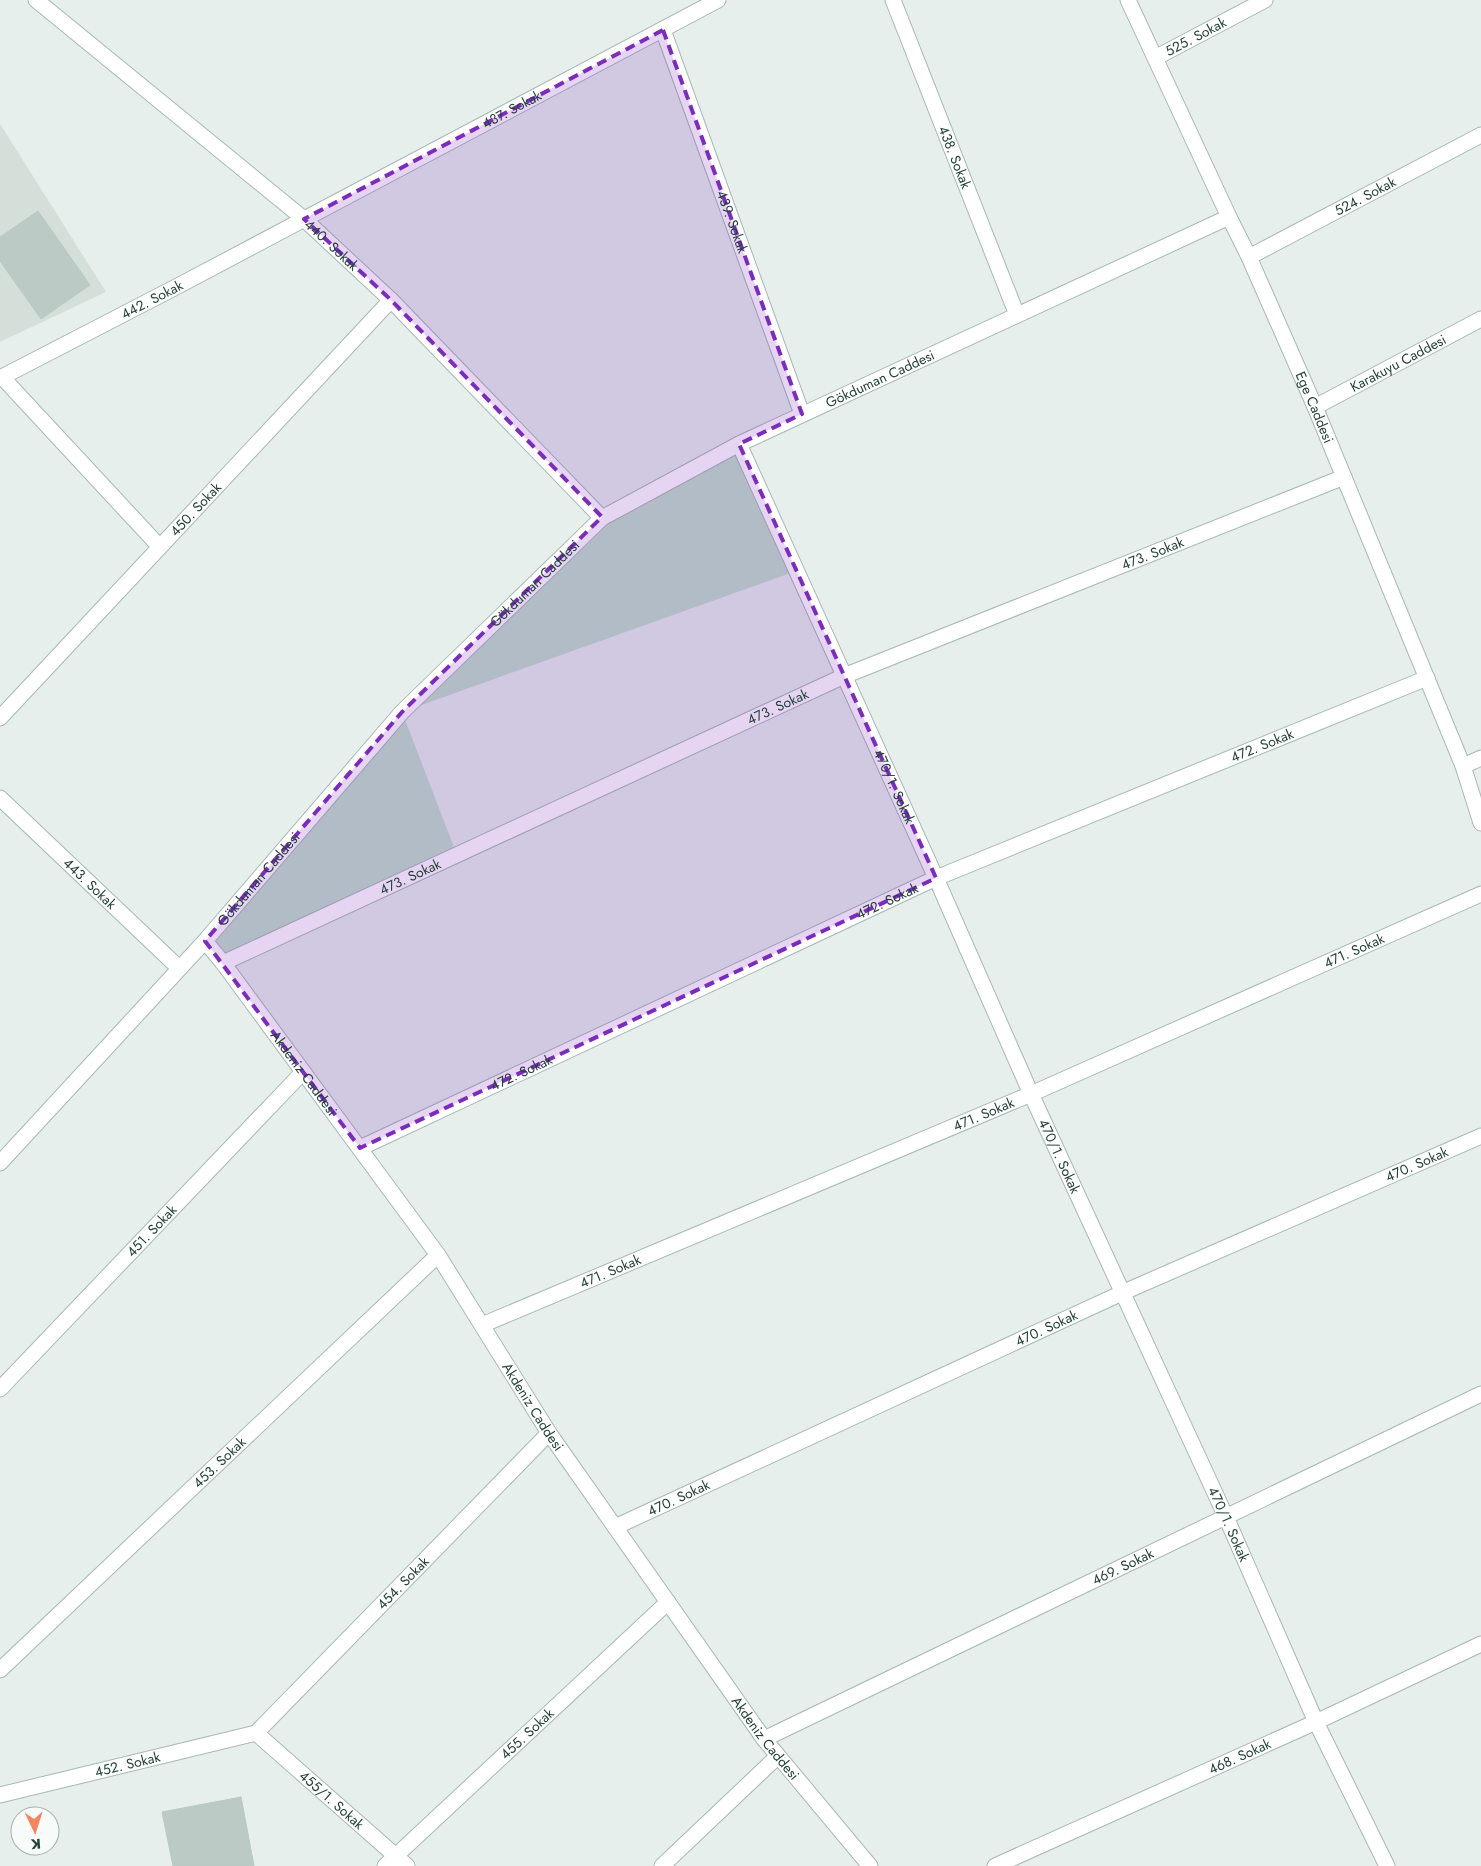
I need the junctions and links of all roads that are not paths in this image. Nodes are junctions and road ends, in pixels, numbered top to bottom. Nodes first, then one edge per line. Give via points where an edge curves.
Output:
1 (36, 0) edge
2 (718, 0) edge
3 (893, 0) edge
4 (1128, 0) edge
5 (1265, 0) edge
6 (663, 30) junction
7 (1154, 58) junction
8 (1481, 135) edge
9 (1229, 217) junction
10 (304, 219) junction
11 (1249, 257) junction
12 (391, 300) junction
13 (1017, 315) junction
14 (1481, 319) edge
15 (1, 377) edge
16 (1315, 406) junction
17 (802, 414) junction
18 (739, 444) junction
19 (1344, 477) junction
20 (602, 518) junction
21 (159, 546) junction
22 (844, 676) junction
23 (1427, 678) junction
24 (0, 718) edge
25 (1481, 758) edge
26 (1463, 766) junction
27 (0, 798) edge
28 (1481, 823) edge
29 (936, 878) junction
30 (1481, 894) edge
31 (205, 941) junction
32 (223, 963) junction
33 (179, 968) junction
34 (303, 1072) junction
35 (1031, 1094) junction
36 (1481, 1136) edge
37 (360, 1148) junction
38 (0, 1163) edge
39 (438, 1255) junction
40 (1124, 1292) junction
41 (482, 1325) junction
42 (0, 1389) edge
43 (1481, 1394) edge
44 (550, 1433) junction
45 (1226, 1517) junction
46 (615, 1526) junction
47 (668, 1602) junction
48 (1481, 1644) edge
49 (0, 1670) edge
50 (1316, 1722) junction
51 (256, 1733) junction
52 (764, 1740) junction
53 (778, 1756) junction
54 (0, 1795) edge
55 (402, 1861) edge
56 (385, 1866) edge
57 (662, 1866) edge
58 (870, 1866) edge
59 (995, 1866) edge
60 (1387, 1866) edge

1 - 10 street, 440. Sokak
2 - 6 street, 437. Sokak
3 - 13 street, 438. Sokak
4 - 7 street, Ege Caddesi
5 - 7 street, 525. Sokak
6 - 10 street, 437. Sokak
6 - 17 street, 439. Sokak
7 - 9 street, Ege Caddesi
8 - 11 street, 524. Sokak
9 - 11 street, Ege Caddesi
9 - 13 street, Gökduman Caddesi
10 - 12 street, 440. Sokak
10 - 15 street, 442. Sokak
11 - 16 street, Ege Caddesi
12 - 20 street, 440. Sokak
12 - 21 street, 450. Sokak
13 - 17 street, Gökduman Caddesi
14 - 16 street, Karakuyu Caddesi
15 - 21 street
16 - 19 street, Ege Caddesi
17 - 18 street, Gökduman Caddesi
18 - 20 street, Gökduman Caddesi
18 - 22 street, 470/1. Sokak
19 - 22 street, 473. Sokak
19 - 23 street, Ege Caddesi
20 - 31 street, Gökduman Caddesi via 402,712
21 - 24 street, 450. Sokak
22 - 29 street, 470/1. Sokak
22 - 32 street, 473. Sokak
23 - 26 street, Ege Caddesi
23 - 29 street, 472. Sokak
25 - 26 street
26 - 28 street, Ege Caddesi
27 - 33 street, 443. Sokak
29 - 35 street, 470/1. Sokak
29 - 37 street, 472. Sokak
30 - 35 street, 471. Sokak
31 - 32 street, Akdeniz Caddesi
31 - 33 street, Gökduman Caddesi
32 - 34 street, Akdeniz Caddesi
33 - 38 street, Gökduman Caddesi
34 - 37 street, Akdeniz Caddesi
34 - 42 street, 451. Sokak
35 - 40 street, 470/1. Sokak
35 - 41 street, 471. Sokak
36 - 40 street, 470. Sokak
37 - 39 street, Akdeniz Caddesi
39 - 41 street, Akdeniz Caddesi
39 - 49 street, 453. Sokak
40 - 45 street, 470/1. Sokak
40 - 46 street, 470. Sokak
41 - 44 street, Akdeniz Caddesi
43 - 45 street, 469. Sokak
44 - 46 street, Akdeniz Caddesi
44 - 51 street, 454. Sokak
45 - 50 street, 470/1. Sokak
45 - 52 street, 469. Sokak
46 - 47 street, Akdeniz Caddesi
47 - 52 street, Akdeniz Caddesi
47 - 55 street, 455. Sokak
48 - 50 street, 468. Sokak
50 - 59 street, 468. Sokak
50 - 60 street, 470/1. Sokak
51 - 54 street, 452. Sokak
51 - 55 street, 455/1. Sokak
52 - 53 street, Akdeniz Caddesi
53 - 57 street
53 - 58 street, Akdeniz Caddesi
55 - 56 street, 455. Sokak

